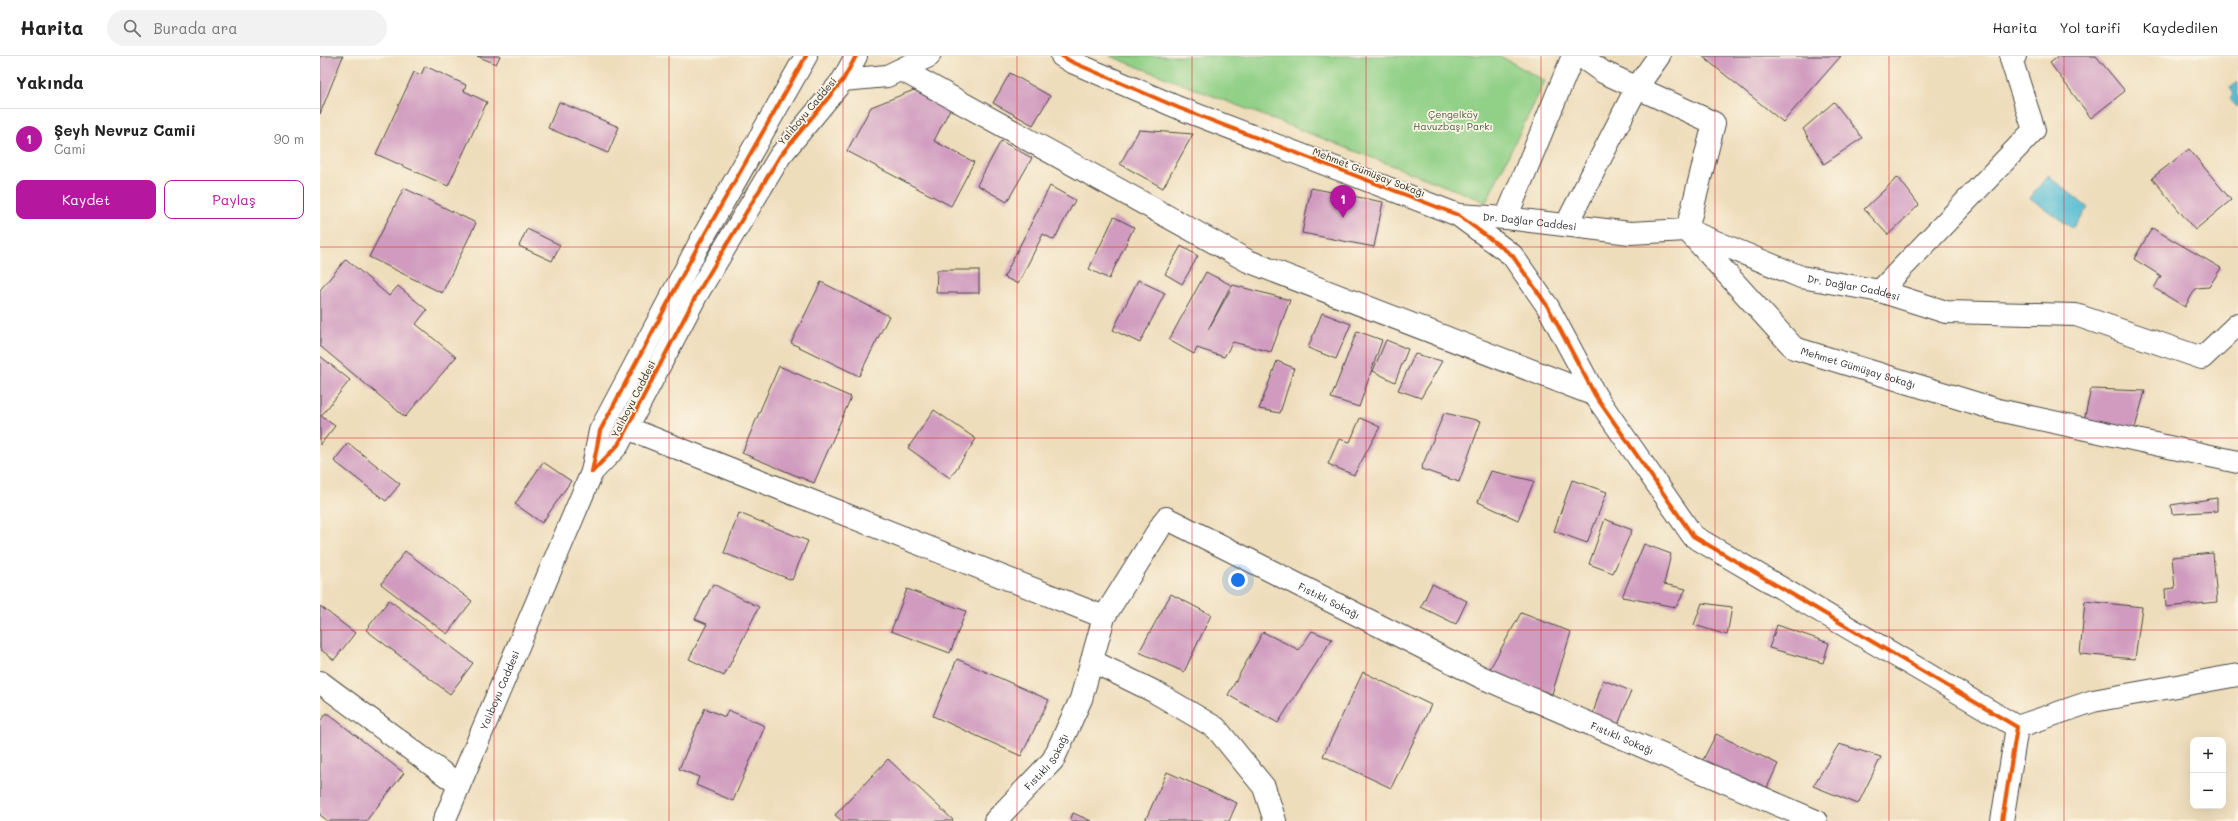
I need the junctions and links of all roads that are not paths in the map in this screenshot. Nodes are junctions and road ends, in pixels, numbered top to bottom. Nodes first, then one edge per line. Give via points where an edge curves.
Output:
1 (806, 56) edge
2 (856, 56) edge
3 (929, 56) edge
4 (1062, 56) edge
5 (1573, 56) edge
6 (1580, 56) edge
7 (1659, 56) edge
8 (2015, 56) edge
9 (902, 70) junction
10 (843, 80) junction
11 (1637, 87) junction
12 (1458, 215) junction
13 (1506, 218) junction
14 (1566, 225) junction
15 (1687, 230) junction
16 (1880, 291) junction
17 (2238, 324) edge
18 (1594, 396) junction
19 (627, 428) junction
20 (2238, 462) edge
21 (592, 472) junction
22 (1104, 616) junction
23 (1092, 661) junction
24 (2238, 675) edge
25 (320, 682) edge
26 (2017, 727) junction
27 (459, 785) junction
28 (444, 821) edge
29 (995, 821) edge
30 (1275, 821) edge
31 (1816, 821) edge
32 (2002, 821) edge

1 - 21 street, Yalıboyu Caddesi via 698,246 600,430
2 - 10 street, Yalıboyu Caddesi
3 - 9 street
4 - 12 street, Mehmet Gümüşay Sokağı via 1179,108
5 - 13 street
6 - 11 street via 1604,72
7 - 11 street
8 - 16 street via 2011,59 2034,130
9 - 10 street via 887,76
9 - 18 street via 1248,260
10 - 19 street, Yalıboyu Caddesi via 780,156 697,294
11 - 14 street
11 - 15 street via 1714,123
12 - 13 street, Dr. Dağlar Caddesi
12 - 18 street, Mehmet Gümüşay Sokağı via 1512,255 1548,307
13 - 14 street, Dr. Dağlar Caddesi
14 - 15 street, Dr. Dağlar Caddesi via 1630,233
15 - 16 street, Dr. Dağlar Caddesi via 1801,277
15 - 20 street, Mehmet Gümüşay Sokağı via 1794,348 1998,410
16 - 17 street, Dr. Dağlar Caddesi via 1946,312 2076,316 2202,358
18 - 26 street, Mehmet Gümüşay Sokağı via 1693,536
19 - 21 street, Yalıboyu Caddesi via 618,445
19 - 22 street
21 - 27 street, Yalıboyu Caddesi
22 - 23 street, Fıstıklı Sokağı
22 - 31 street, Fıstıklı Sokağı via 1166,518 1481,677
23 - 29 street, Fıstıklı Sokağı via 1081,699 1053,760
23 - 30 street via 1156,692 1216,728 1264,787
24 - 26 street via 2093,701
25 - 27 street
26 - 32 street
27 - 28 street, Yalıboyu Caddesi

